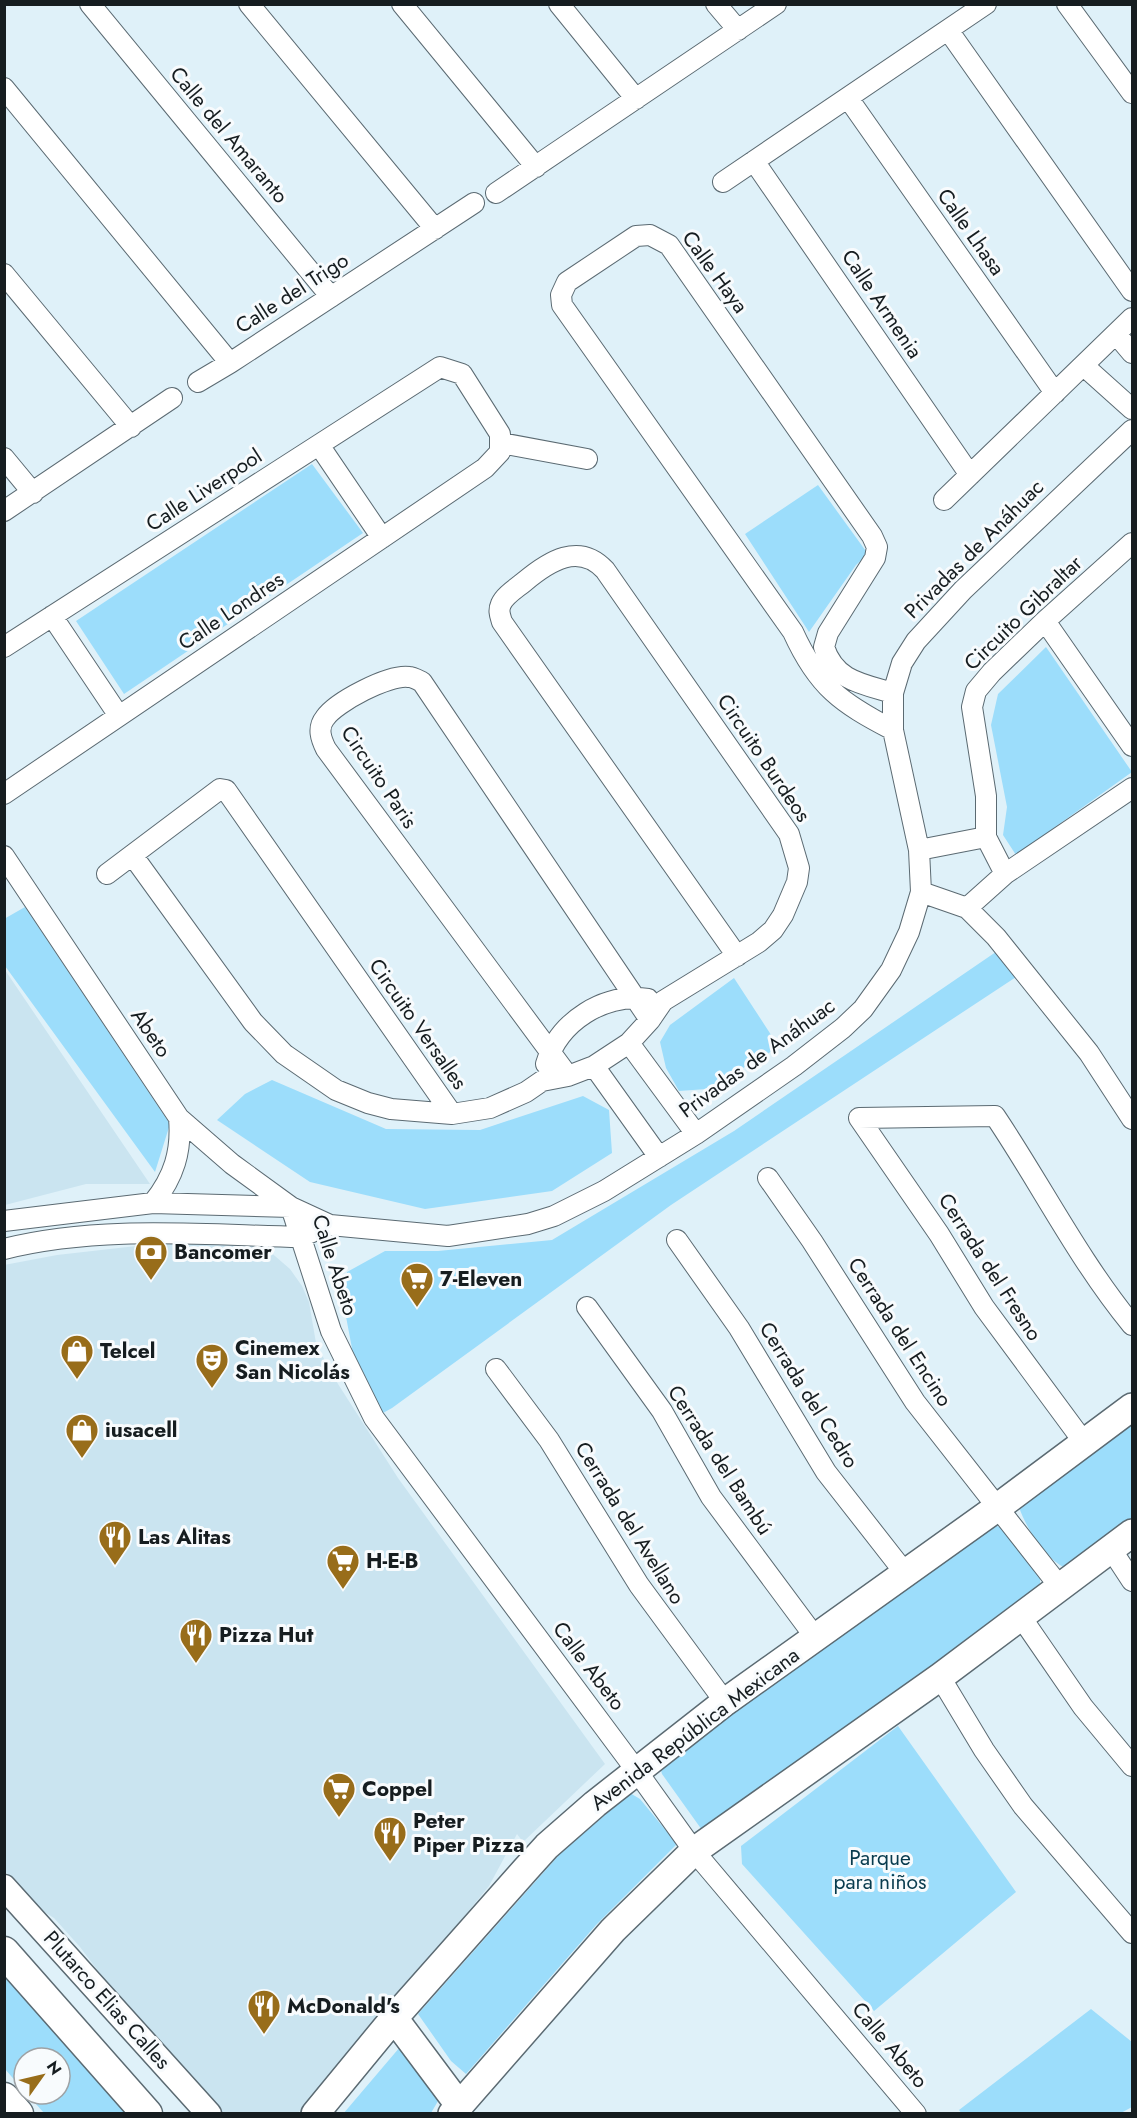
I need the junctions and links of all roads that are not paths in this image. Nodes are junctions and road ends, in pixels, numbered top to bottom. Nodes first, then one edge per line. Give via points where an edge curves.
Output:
1 (90, 4) edge
2 (249, 4) edge
3 (402, 4) edge
4 (559, 4) edge
5 (716, 4) edge
6 (776, 4) edge
7 (986, 4) edge
8 (1067, 4) edge
9 (738, 30) junction
10 (948, 30) junction
11 (4, 88) edge
12 (1132, 93) edge
13 (848, 98) junction
14 (636, 99) junction
15 (754, 161) junction
16 (536, 167) junction
17 (723, 182) dead end
18 (496, 193) dead end
19 (474, 203) dead end
20 (435, 229) junction
21 (4, 274) edge
22 (1132, 291) edge
23 (331, 297) junction
24 (1132, 318) edge
25 (1116, 334) junction
26 (1132, 353) edge
27 (230, 363) junction
28 (1084, 366) junction
29 (198, 382) dead end
30 (1055, 393) junction
31 (172, 398) dead end
32 (1132, 409) edge
33 (131, 428) junction
34 (1132, 430) edge
35 (501, 442) junction
36 (319, 445) junction
37 (4, 458) edge
38 (587, 459) dead end
39 (970, 476) junction
40 (33, 492) junction
41 (944, 500) dead end
42 (4, 511) edge
43 (382, 538) junction
44 (1132, 543) edge
45 (52, 616) junction
46 (1045, 621) junction
47 (4, 647) edge
48 (893, 693) junction
49 (119, 716) junction
50 (893, 730) junction
51 (1132, 746) edge
52 (1132, 788) edge
53 (4, 794) edge
54 (986, 837) junction
55 (919, 850) junction
56 (4, 856) edge
57 (133, 856) junction
58 (107, 874) dead end
59 (1005, 874) junction
60 (921, 892) junction
61 (967, 908) junction
62 (737, 956) junction
63 (637, 997) junction
64 (663, 1001) junction
65 (650, 1020) junction
66 (629, 1043) junction
67 (549, 1053) junction
68 (594, 1066) junction
69 (568, 1076) junction
70 (542, 1081) junction
71 (452, 1114) junction
72 (179, 1118) junction
73 (1132, 1119) edge
74 (696, 1134) junction
75 (658, 1157) junction
76 (768, 1178) dead end
77 (153, 1203) junction
78 (291, 1207) junction
79 (4, 1221) edge
80 (330, 1225) junction
81 (300, 1237) junction
82 (677, 1240) dead end
83 (4, 1249) edge
84 (587, 1307) dead end
85 (1132, 1325) edge
86 (496, 1369) dead end
87 (1132, 1407) edge
88 (1083, 1441) junction
89 (998, 1507) junction
90 (1132, 1533) edge
91 (1111, 1549) junction
92 (905, 1573) junction
93 (1132, 1581) edge
94 (1060, 1587) junction
95 (1021, 1617) junction
96 (815, 1637) junction
97 (940, 1677) junction
98 (725, 1702) junction
99 (1132, 1766) edge
100 (636, 1770) junction
101 (694, 1851) junction
102 (4, 1887) edge
103 (1132, 1933) edge
104 (4, 1952) edge
105 (394, 2018) junction
106 (4, 2098) edge
107 (456, 2109) edge
108 (18, 2114) edge
109 (147, 2114) edge
110 (209, 2114) edge
111 (315, 2114) edge
112 (916, 2114) edge

1 - 23 street, Calle del Amaranto
2 - 20 street
3 - 16 street
4 - 14 street
5 - 9 street
6 - 9 street
7 - 10 street
8 - 12 street
9 - 14 street
10 - 13 street
10 - 22 street
11 - 27 street, Calle del Trigo
13 - 15 street
13 - 30 street, Calle Lhasa
14 - 16 street
15 - 17 street
15 - 39 street, Calle Armenia
16 - 18 street
19 - 20 street, Calle del Trigo
20 - 23 street, Calle del Trigo
21 - 33 street
23 - 27 street, Calle del Trigo
24 - 25 street
25 - 26 street
25 - 28 street
27 - 29 street
28 - 30 street
28 - 32 street
30 - 39 street
31 - 33 street
33 - 40 street
34 - 48 street, Privadas de Anáhuac via 934,620 902,663
35 - 36 street, Calle Liverpool via 500,434 462,374 440,368
35 - 38 street
35 - 43 street, Calle Londres via 500,452 485,468
36 - 43 street
36 - 45 street, Calle Liverpool
37 - 40 street
39 - 41 street
40 - 42 street
43 - 49 street, Calle Londres
44 - 46 street, Circuito Gibraltar
45 - 47 street, Calle Liverpool
45 - 49 street
46 - 51 street
46 - 54 street, Circuito Gibraltar via 983,682 972,707 986,796
48 - 50 street, Privadas de Anáhuac
48 - 50 street, Calle Haya via 846,679 836,671 824,647 828,633 875,558 876,542 669,245 650,235 636,236 567,282 561,295 562,305 793,632 816,674 850,708
49 - 53 street, Calle Londres
50 - 55 street, Privadas de Anáhuac
52 - 59 street
54 - 55 street
54 - 59 street, Circuito Gibraltar
55 - 60 street, Privadas de Anáhuac
56 - 72 street, Abeto
57 - 58 street
57 - 71 street, Circuito Versalles via 252,1023 284,1054 336,1090 368,1103
57 - 71 street, Circuito Versalles via 220,789 228,792
59 - 61 street
60 - 61 street
60 - 74 street, Privadas de Anáhuac via 909,932 891,970 863,1009 802,1059
61 - 73 street via 996,937 1089,1053
62 - 62 street, Circuito Burdeos via 773,930 790,902 799,868 789,834 605,570 596,560 574,555 561,557 502,602 502,622
62 - 64 street
63 - 64 street
63 - 65 street, Circuito Paris
63 - 67 street via 595,1007 576,1019
63 - 67 street, Circuito Paris via 422,682 410,676 387,680 333,710 321,724 326,749
64 - 65 street
65 - 66 street
66 - 68 street
66 - 74 street
67 - 69 street, Circuito Paris
67 - 70 street
68 - 69 street
68 - 75 street
69 - 70 street
70 - 71 street via 508,1101
72 - 77 street via 180,1146 175,1166
72 - 78 street, Abeto via 232,1164
74 - 75 street, Privadas de Anáhuac
75 - 80 street, Privadas de Anáhuac via 604,1191 554,1216 528,1224 448,1236
76 - 89 street, Cerrada del Encino via 915,1402
77 - 78 street, Privadas de Anáhuac
77 - 79 street, Privadas de Anáhuac
78 - 80 street, Privadas de Anáhuac
78 - 81 street, Calle Abeto
80 - 81 street, Privadas de Anáhuac
81 - 83 street, Privadas de Anáhuac via 132,1234 41,1241
81 - 100 street, Calle Abeto via 331,1331 374,1418
82 - 92 street, Cerrada del Cedro via 740,1328 826,1472
84 - 96 street, Cerrada del Bambú via 662,1412 711,1497
85 - 88 street, Cerrada del Fresno via 1073,1244 995,1116 859,1118 984,1307
86 - 98 street, Cerrada del Avellano via 549,1440 639,1585
87 - 88 main road, Avenida República Mexicana
88 - 89 main road, Avenida República Mexicana
89 - 92 main road, Avenida República Mexicana
89 - 94 street, Cerrada del Encino
90 - 91 main road
91 - 93 street
91 - 94 main road
92 - 96 main road, Avenida República Mexicana
94 - 95 main road
95 - 97 main road
95 - 99 street via 1083,1707
96 - 98 main road, Avenida República Mexicana
97 - 101 main road
97 - 103 street via 1023,1806
98 - 100 main road, Avenida República Mexicana
100 - 101 street, Calle Abeto
100 - 105 main road, Avenida República Mexicana via 548,1846
101 - 107 main road via 605,1939
101 - 112 street, Calle Abeto
102 - 110 street, Plutarco Elias Calles
104 - 109 main road
105 - 107 main road
105 - 111 main road, Avenida República Mexicana
106 - 108 main road

